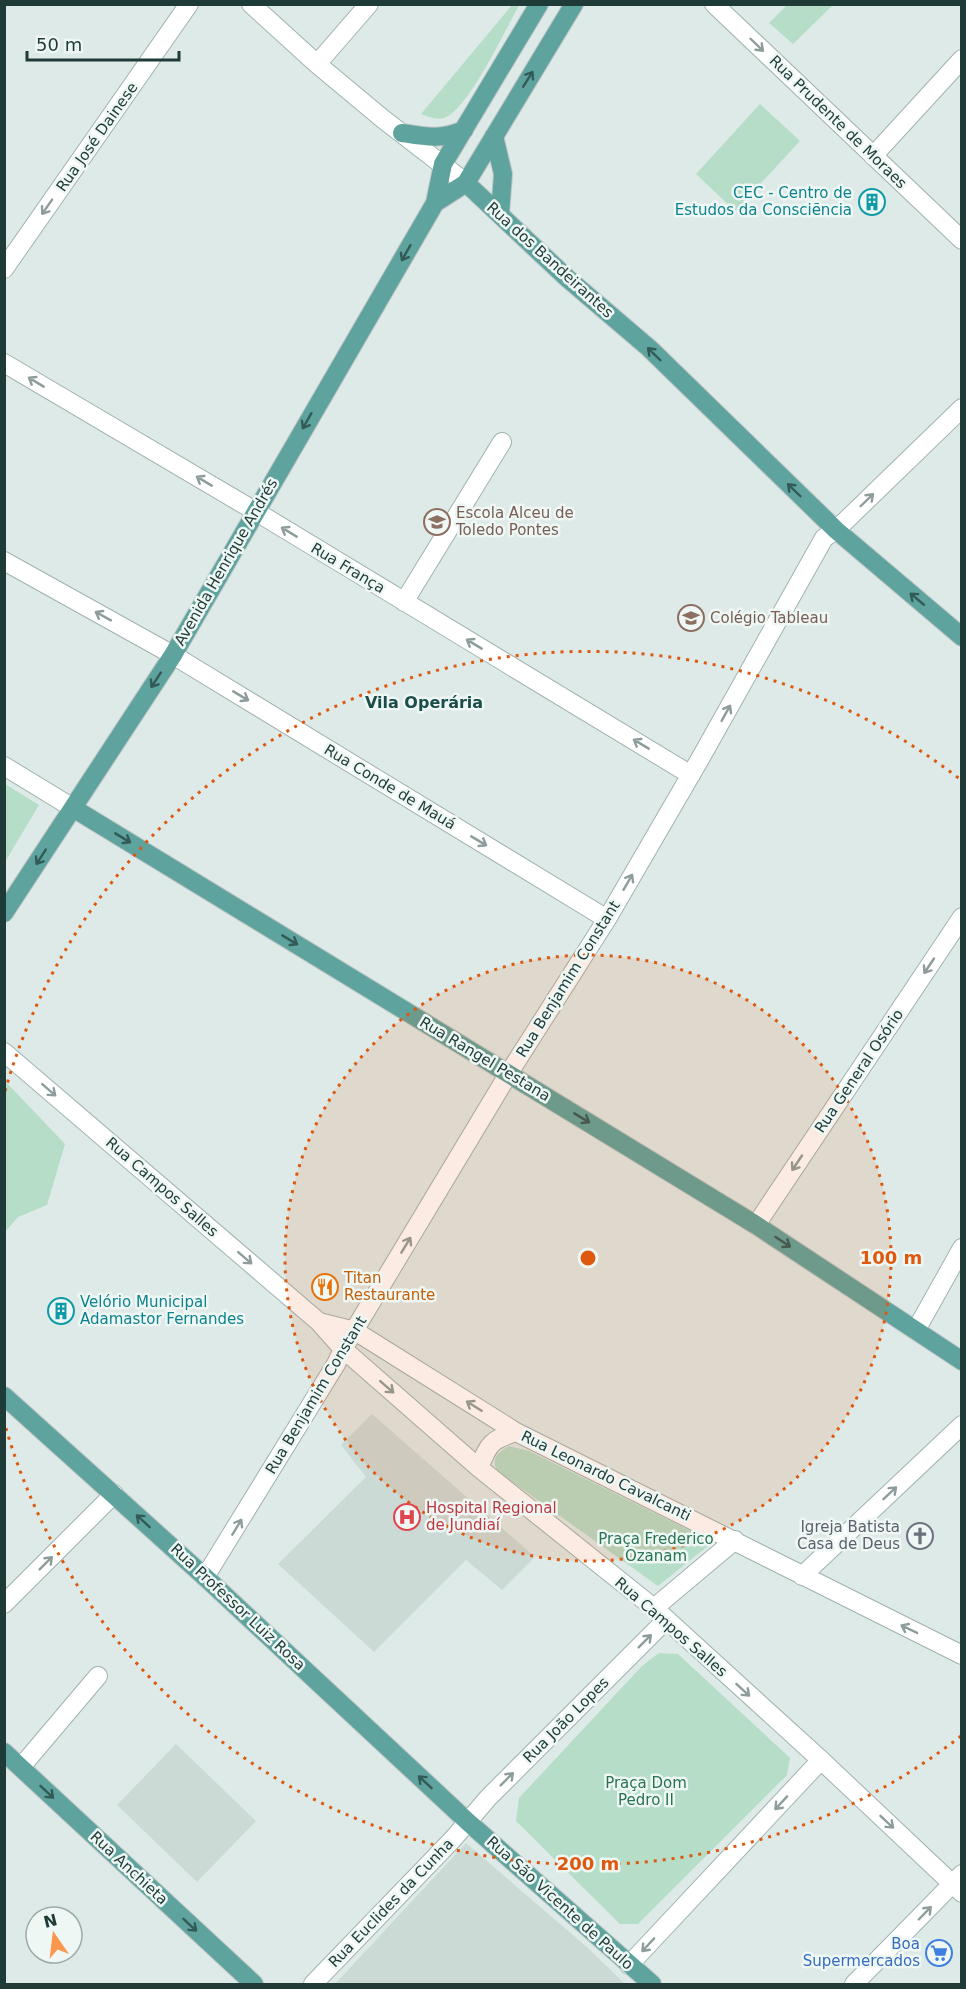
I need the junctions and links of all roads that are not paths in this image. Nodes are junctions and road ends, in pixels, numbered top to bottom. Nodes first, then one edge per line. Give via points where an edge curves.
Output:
1 (189, 4) edge
2 (251, 4) edge
3 (369, 4) edge
4 (539, 4) edge
5 (574, 4) edge
6 (714, 4) edge
7 (962, 59) edge
8 (317, 64) junction
9 (468, 122) junction
10 (496, 132) junction
11 (402, 133) junction
12 (873, 156) junction
13 (443, 164) junction
14 (466, 183) junction
15 (435, 202) junction
16 (500, 214) junction
17 (962, 240) edge
18 (4, 269) edge
19 (4, 363) edge
20 (962, 408) edge
21 (502, 442) dead end
22 (255, 511) junction
23 (836, 530) junction
24 (4, 561) edge
25 (404, 602) junction
26 (962, 637) edge
27 (173, 655) junction
28 (4, 766) edge
29 (691, 775) junction
30 (73, 808) junction
31 (4, 913) edge
32 (962, 917) edge
33 (607, 919) junction
34 (4, 1052) edge
35 (509, 1073) junction
36 (756, 1225) junction
37 (962, 1248) edge
38 (320, 1322) junction
39 (916, 1329) junction
40 (355, 1331) junction
41 (343, 1349) junction
42 (962, 1360) edge
43 (4, 1396) edge
44 (962, 1425) edge
45 (516, 1432) junction
46 (479, 1468) junction
47 (114, 1494) junction
48 (735, 1540) junction
49 (802, 1576) junction
50 (205, 1577) junction
51 (4, 1604) edge
52 (660, 1614) junction
53 (962, 1655) edge
54 (98, 1676) dead end
55 (4, 1752) edge
56 (821, 1760) junction
57 (21, 1767) junction
58 (468, 1822) junction
59 (958, 1884) edge
60 (630, 1965) junction
61 (254, 1984) edge
62 (313, 1984) edge
63 (652, 1984) edge
64 (854, 1984) edge

1 -> 18 street, Rua José Dainese
2 - 8 street, Rua dos Bandeirantes
3 - 8 street
4 - 9 main road, Avenida Henrique Andrés
10 -> 5 main road
6 -> 12 street, Rua Prudente de Moraes
7 - 12 street
8 - 11 street, Rua dos Bandeirantes
9 - 11 main road via 449,136 432,138
9 - 13 main road, Avenida Henrique Andrés
10 - 14 main road
10 - 16 main road via 503,174
11 - 13 street, Rua dos Bandeirantes
12 - 17 street, Rua Prudente de Moraes
13 - 14 street, Rua dos Bandeirantes
13 - 15 main road, Avenida Henrique Andrés
14 - 15 main road, Avenida Henrique Andrés
14 - 16 main road, Rua dos Bandeirantes
15 -> 22 main road, Avenida Henrique Andrés
23 -> 16 main road, Rua dos Bandeirantes via 649,348
22 -> 19 street, Rua França
23 -> 20 street, Rua Benjamim Constant
21 - 25 street
25 -> 22 street, Rua França
22 - 27 main road, Avenida Henrique Andrés
26 -> 23 main road, Rua dos Bandeirantes
29 -> 23 street, Rua Benjamim Constant via 824,538
27 -> 24 street, Rua Conde de Mauá
29 -> 25 street, Rua França
27 -> 30 main road, Avenida Henrique Andrés
27 -> 33 street, Rua Conde de Mauá
28 - 30 street, Rua Rangel Pestana
33 -> 29 street, Rua Benjamim Constant
30 -> 31 main road, Avenida Henrique Andrés
30 -> 35 main road, Rua Rangel Pestana
32 -> 36 street, Rua General Osório
33 - 35 street, Rua Benjamim Constant
34 -> 38 street, Rua Campos Salles
35 -> 36 main road, Rua Rangel Pestana
40 -> 35 street, Rua Benjamim Constant
36 -> 39 main road, Rua Rangel Pestana
37 - 39 street
38 - 40 street, Rua Campos Salles
38 - 41 street, Rua Campos Salles
39 - 42 main road, Rua Rangel Pestana
40 - 41 street, Rua Benjamim Constant
45 -> 40 street, Rua Leonardo Cavalcanti
41 -> 46 street, Rua Campos Salles
50 -> 41 street, Rua Benjamim Constant
43 - 47 main road, Rua Professor Luiz Rosa
49 -> 44 street
45 - 46 street via 496,1438
45 - 48 street, Rua Leonardo Cavalcanti
46 - 52 street, Rua Campos Salles
50 -> 47 main road, Rua Professor Luiz Rosa
51 -> 47 street
48 - 49 street, Rua Leonardo Cavalcanti
48 - 52 street, Rua João Lopes
53 -> 49 street, Rua Leonardo Cavalcanti
58 -> 50 main road, Rua Professor Luiz Rosa
52 -> 56 street, Rua Campos Salles
58 -> 52 street, Rua João Lopes
54 - 57 street
55 - 57 main road, Rua Anchieta
56 -> 59 street, Rua Campos Salles
56 -> 60 street
57 -> 61 main road, Rua Anchieta
58 - 60 main road, Rua São Vicente de Paulo
58 - 62 street, Rua Euclides da Cunha
64 -> 59 street
60 - 63 main road, Rua São Vicente de Paulo

